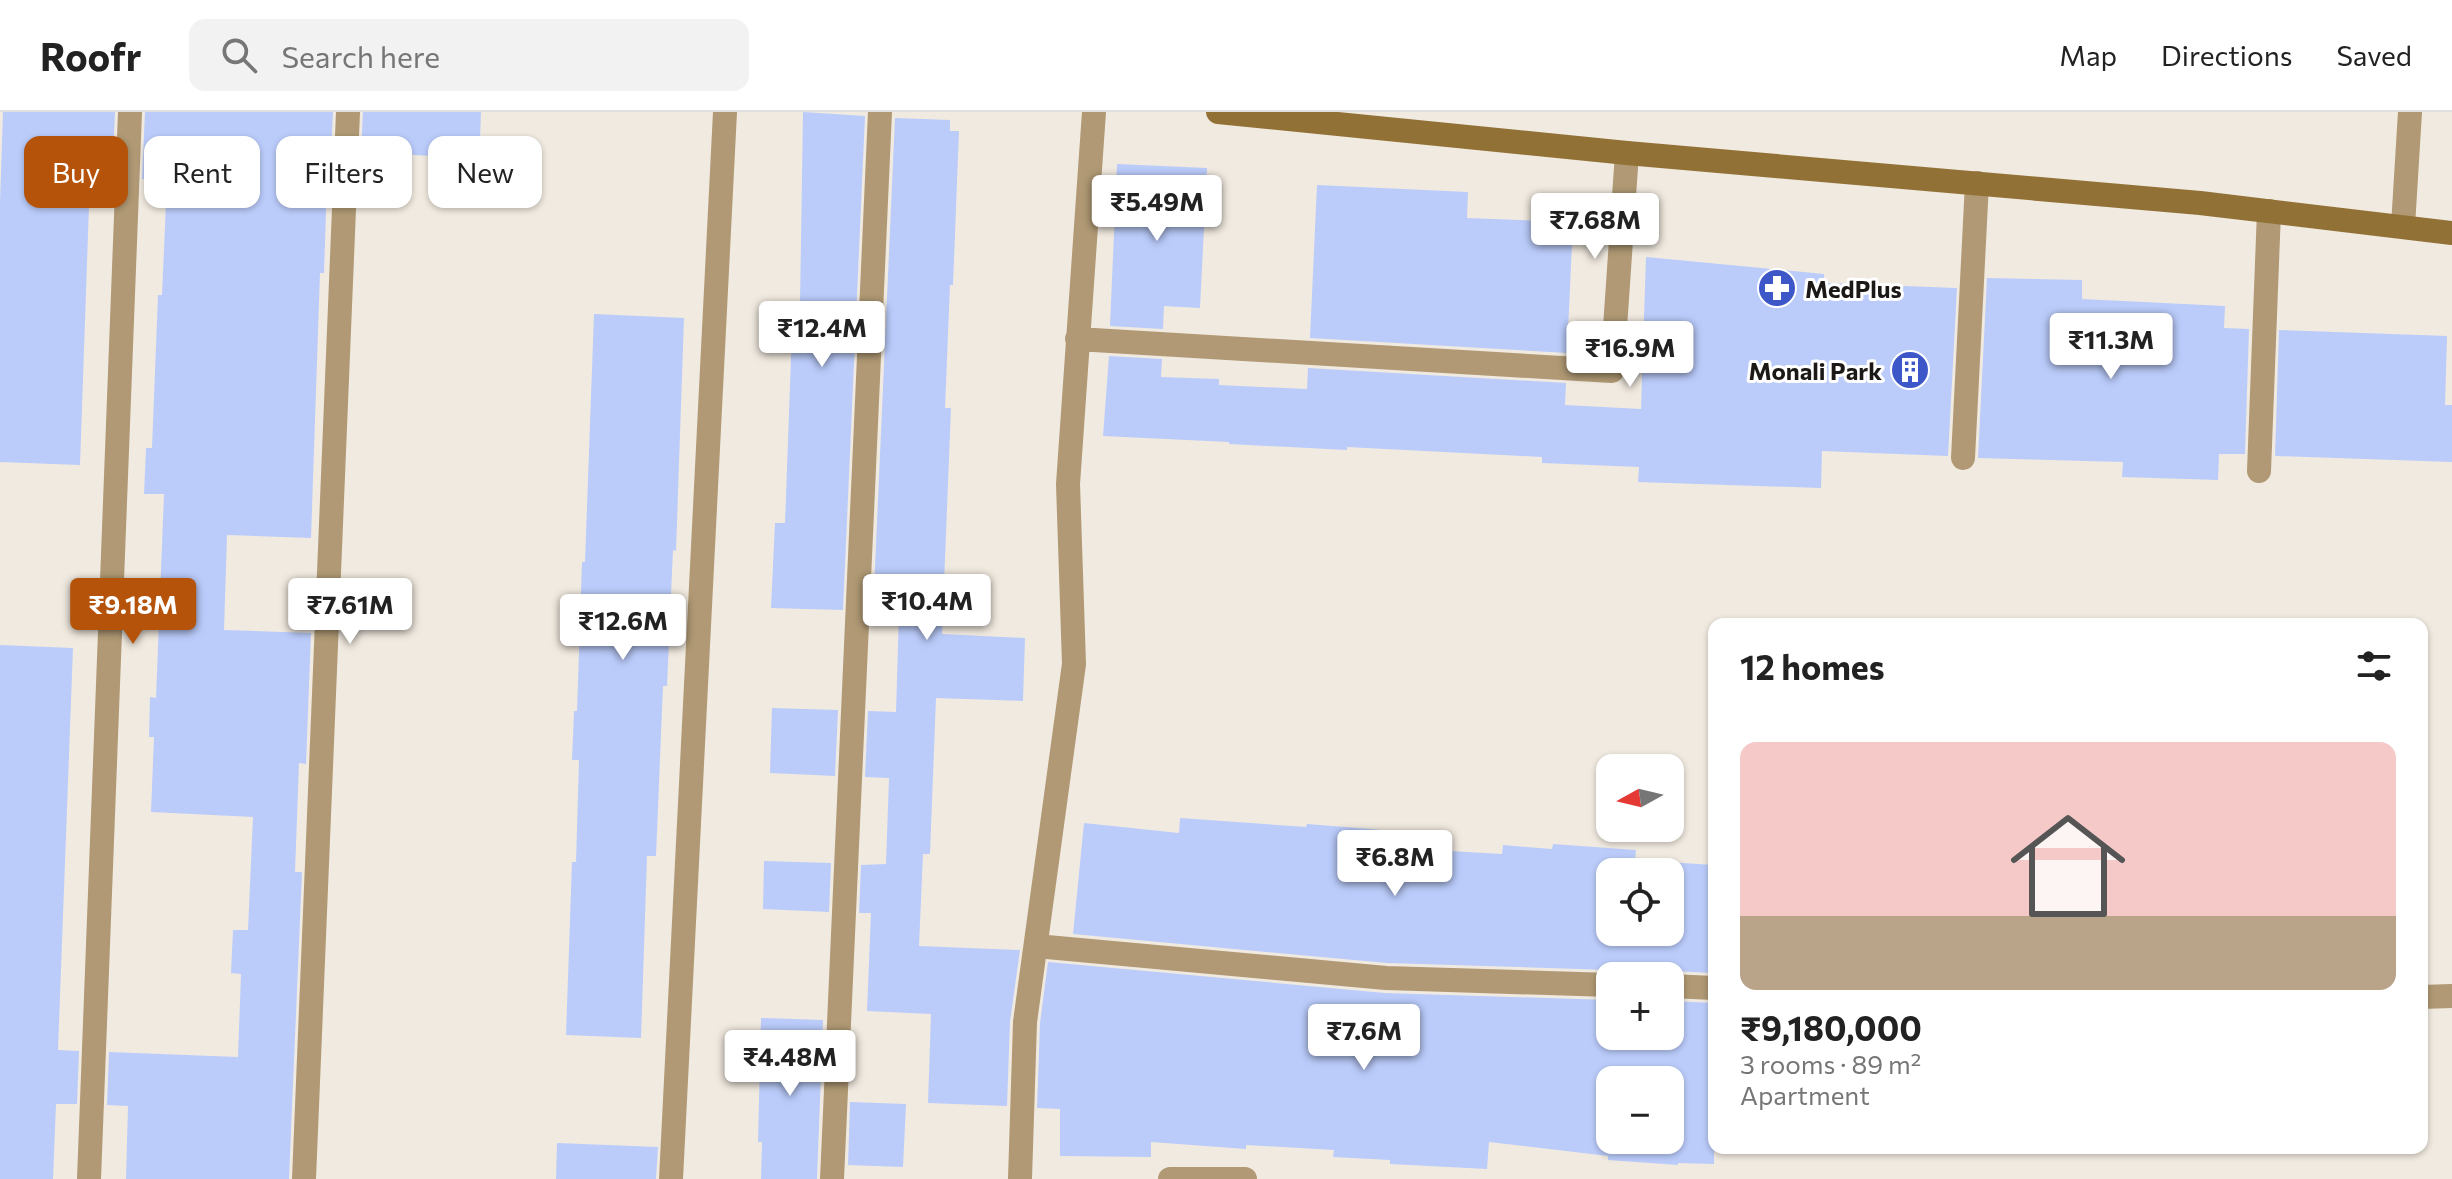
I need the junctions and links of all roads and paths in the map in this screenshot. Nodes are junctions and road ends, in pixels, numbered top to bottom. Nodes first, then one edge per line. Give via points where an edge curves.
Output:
1 (130, 112) edge
2 (348, 112) edge
3 (725, 112) edge
4 (880, 112) edge
5 (1094, 112) edge
6 (1218, 112) edge
7 (2410, 112) edge
8 (1627, 153) junction
9 (1977, 183) junction
10 (2269, 211) junction
11 (2403, 226) junction
12 (2452, 233) edge
13 (1077, 339) junction
14 (1963, 458) dead end
15 (2259, 471) dead end
16 (1036, 946) junction
17 (1596, 985) edge
18 (1684, 987) edge
19 (1708, 988) edge
20 (2452, 996) edge
21 (2428, 997) edge
22 (89, 1179) edge
23 (304, 1179) edge
24 (671, 1179) edge
25 (832, 1179) edge
26 (1020, 1179) edge
27 (1170, 1179) edge
28 (1245, 1179) edge

1 - 22 street
2 - 23 street
3 - 24 street
4 - 25 street
5 - 13 street
6 - 8 street
7 - 11 street
8 - 9 street
8 - 13 street via 1612,371
9 - 10 street
9 - 14 street
10 - 11 street
10 - 15 street
11 - 12 street
13 - 16 street via 1068,484 1074,664
16 - 17 street via 1386,978
16 - 26 street via 1025,1022
18 - 19 street
20 - 21 street
27 - 28 street

